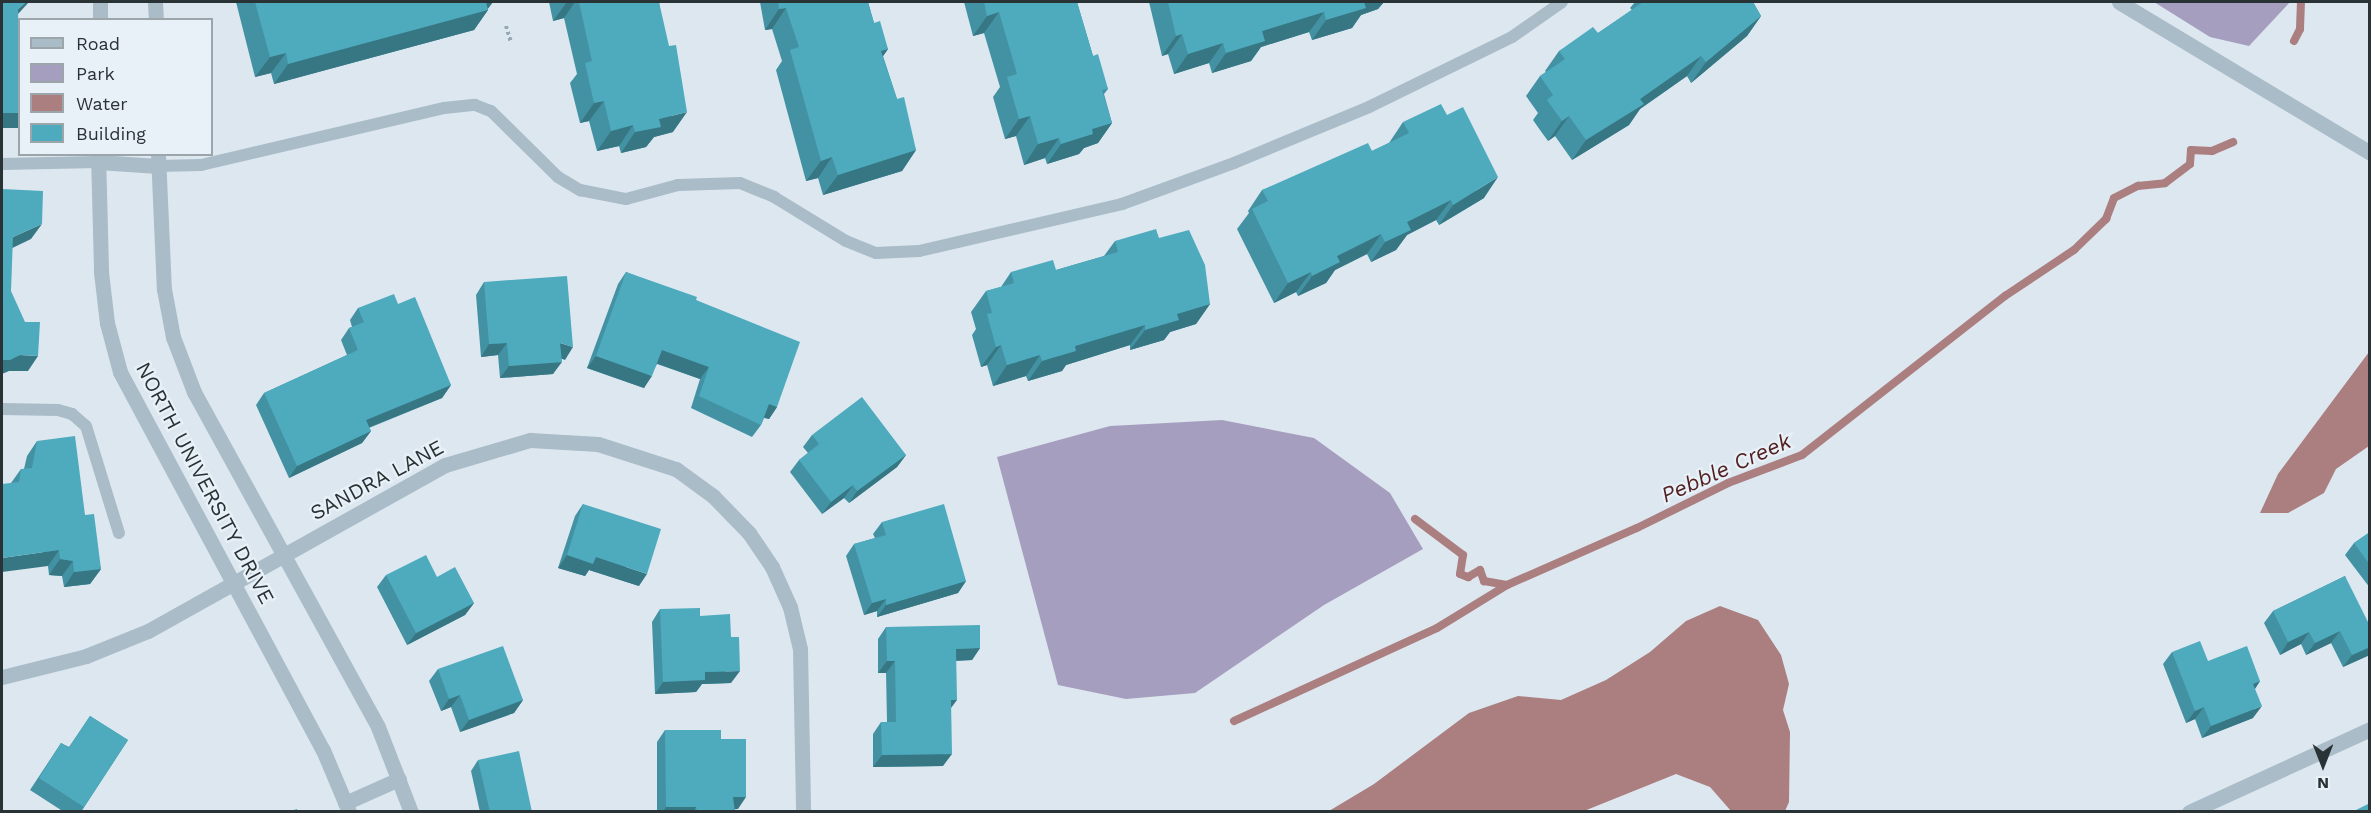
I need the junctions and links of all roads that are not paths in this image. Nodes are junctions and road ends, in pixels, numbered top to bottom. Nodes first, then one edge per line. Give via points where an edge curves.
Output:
1 (100, 2) edge
2 (155, 2) edge
3 (1562, 2) edge
4 (2119, 2) edge
5 (100, 18) edge
6 (156, 18) edge
7 (2370, 153) edge
8 (98, 158) edge
9 (158, 160) edge
10 (2, 164) edge
11 (2, 409) edge
12 (119, 533) dead end
13 (282, 554) junction
14 (232, 581) junction
15 (2, 677) edge
16 (2370, 729) edge
17 (399, 779) junction
18 (347, 807) edge
19 (411, 812) edge
20 (803, 812) edge
21 (2189, 812) edge

1 - 5 street
2 - 6 street
3 - 9 lane via 1512,37 1369,107 1234,163 1122,204 919,251 876,253 846,241 774,197 740,183 678,185 626,199 580,190 558,177 491,111 475,105 444,108 201,165
4 - 7 street
8 - 9 street
8 - 10 lane
8 - 14 street, NORTH UNIVERSITY DRIVE via 100,272 107,323 120,372
9 - 13 street, NORTH UNIVERSITY DRIVE via 164,289 174,337 194,392
11 - 12 lane via 58,410 72,414 86,426
13 - 14 street, SANDRA LANE
13 - 17 street, NORTH UNIVERSITY DRIVE via 378,727
13 - 20 street, SANDRA LANE via 445,465 502,445 558,439 598,444 676,469 713,496 749,533 772,567 790,607 801,672
14 - 15 street, SANDRA LANE via 121,643
14 - 18 street, NORTH UNIVERSITY DRIVE via 323,750
16 - 21 street
17 - 18 street
17 - 19 street, NORTH UNIVERSITY DRIVE

